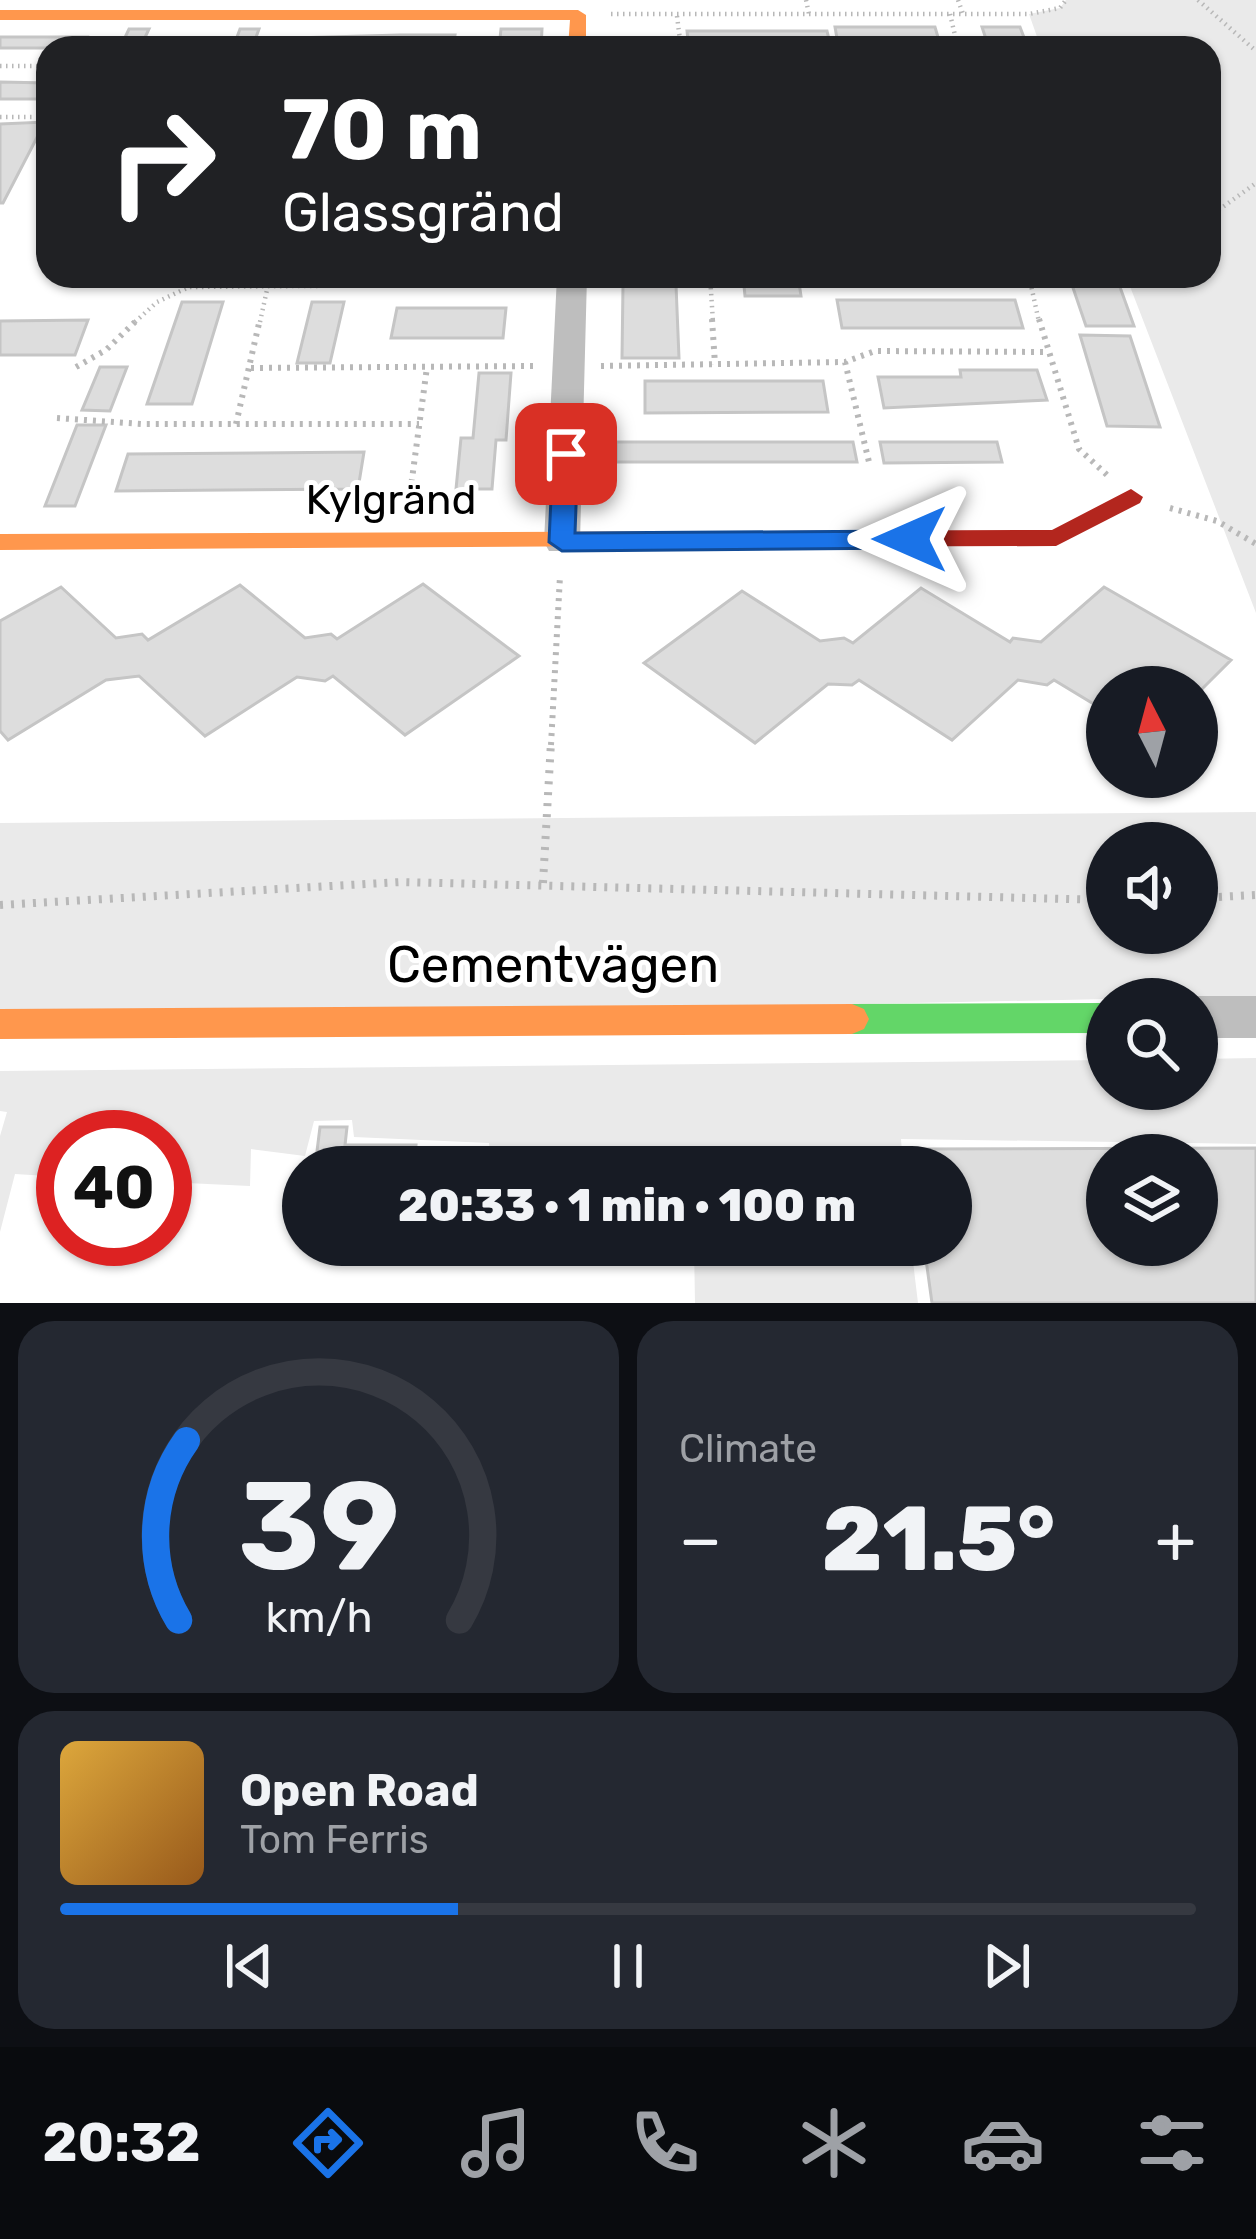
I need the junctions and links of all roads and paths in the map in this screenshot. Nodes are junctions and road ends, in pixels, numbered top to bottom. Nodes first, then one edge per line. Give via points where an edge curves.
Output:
1 (806, 0) edge
2 (958, 0) edge
3 (1066, 0) edge
4 (1198, 0) edge
5 (578, 14) junction
6 (677, 14) junction
7 (809, 14) junction
8 (950, 14) junction
9 (963, 14) junction
10 (0, 15) edge
11 (578, 36) edge
12 (680, 36) edge
13 (955, 36) edge
14 (1256, 51) edge
15 (0, 66) edge
16 (36, 66) edge
17 (0, 117) edge
18 (36, 117) edge
19 (1256, 183) edge
20 (1221, 208) edge
21 (222, 288) edge
22 (271, 288) edge
23 (572, 288) edge
24 (711, 288) edge
25 (1032, 288) edge
26 (1046, 352) junction
27 (844, 362) junction
28 (715, 364) junction
29 (569, 366) junction
30 (76, 367) dead end
31 (427, 367) junction
32 (250, 368) junction
33 (57, 418) dead end
34 (236, 424) junction
35 (419, 424) junction
36 (869, 463) dead end
37 (1130, 497) junction
38 (0, 542) edge
39 (404, 542) junction
40 (562, 542) junction
41 (1256, 544) edge
42 (543, 883) junction
43 (1256, 896) edge
44 (1218, 897) edge
45 (1086, 899) edge
46 (0, 905) edge
47 (1218, 1017) edge
48 (1256, 1017) edge
49 (1086, 1018) edge
50 (0, 1024) edge

1 - 7 path
2 - 9 path
3 - 9 path via 1028,14
4 - 14 path
5 - 6 path
5 - 10 street
5 - 11 street
6 - 7 path
6 - 12 path
7 - 8 path
8 - 9 path
8 - 13 path
15 - 16 path
17 - 18 path
19 - 20 path
21 - 30 path via 172,291 96,361
22 - 32 path
23 - 29 street
24 - 28 path
25 - 26 path
26 - 27 path via 875,351
26 - 37 path via 1079,449
27 - 28 path
27 - 36 path
28 - 29 path
29 - 31 path
29 - 40 street
31 - 32 path
31 - 35 path
32 - 34 path
33 - 34 path
34 - 35 path
35 - 39 path
37 - 40 street, Kylgränd via 1056,538
37 - 41 path via 1217,520
38 - 39 street, Kylgränd
39 - 40 street, Kylgränd
40 - 42 path
42 - 45 path
42 - 46 path via 401,882
43 - 44 path
47 - 48 street
49 - 50 street, Cementvägen

